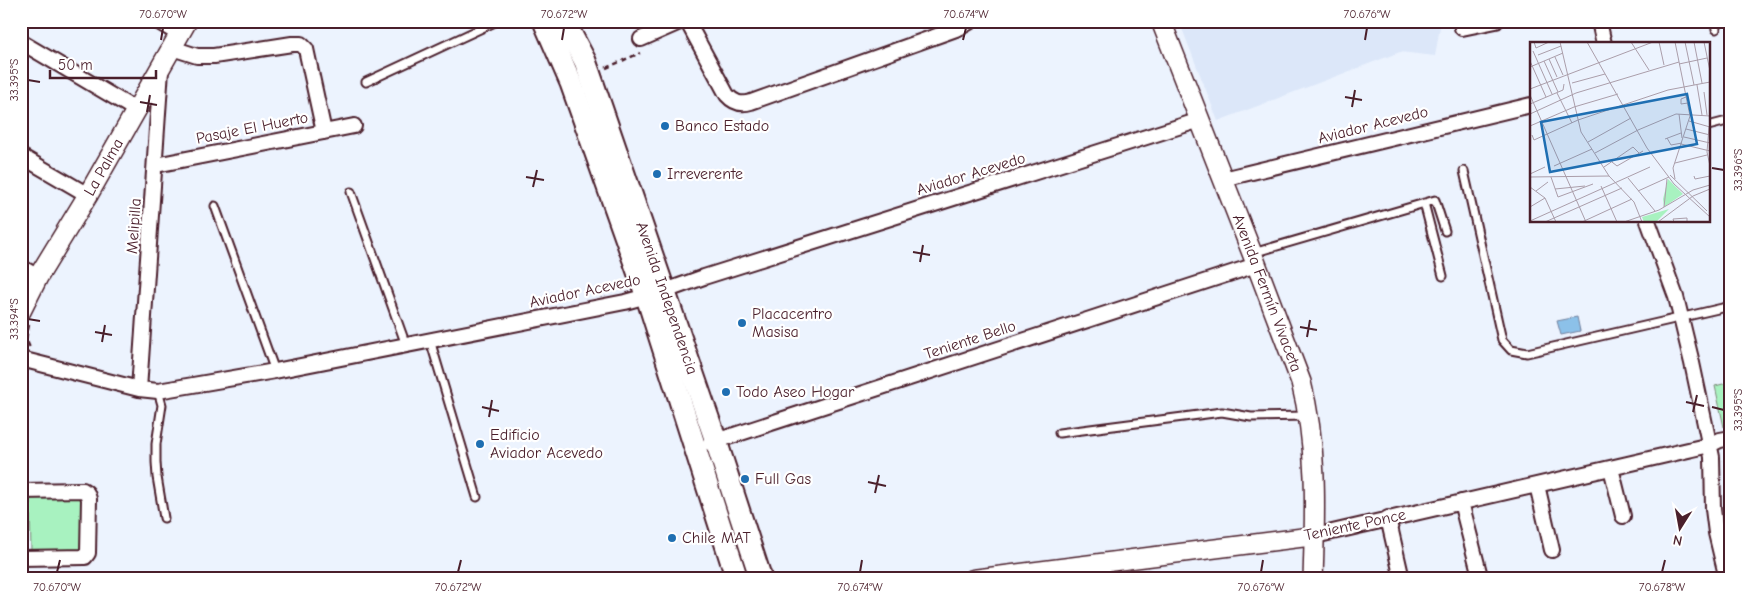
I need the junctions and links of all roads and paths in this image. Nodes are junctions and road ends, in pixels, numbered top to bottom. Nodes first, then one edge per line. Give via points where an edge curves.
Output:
1 (157, 21) edge
2 (497, 21) edge
3 (544, 21) edge
4 (564, 21) edge
5 (682, 21) edge
6 (687, 21) edge
7 (970, 21) edge
8 (1161, 21) edge
9 (1496, 21) edge
10 (1599, 21) edge
11 (1714, 21) edge
12 (1462, 28) dead end
13 (1716, 30) dead end
14 (179, 34) edge
15 (641, 39) joint
16 (21, 42) edge
17 (1604, 42) edge
18 (162, 65) junction
19 (590, 75) junction
20 (366, 82) dead end
21 (1530, 105) edge
22 (136, 110) junction
23 (1200, 120) junction
24 (1731, 120) edge
25 (1710, 125) edge
26 (354, 126) dead end
27 (324, 132) junction
28 (21, 156) edge
29 (156, 165) junction
30 (1464, 171) dead end
31 (1223, 179) junction
32 (351, 192) dead end
33 (88, 195) junction
34 (1424, 203) junction
35 (215, 206) dead end
36 (1648, 222) edge
37 (1444, 231) dead end
38 (1254, 259) junction
39 (21, 267) edge
40 (1443, 276) dead end
41 (38, 277) junction
42 (656, 294) junction
43 (1731, 306) edge
44 (21, 311) edge
45 (1681, 317) junction
46 (21, 339) edge
47 (26, 339) dead end
48 (430, 340) junction
49 (406, 345) junction
50 (21, 359) edge
51 (275, 371) junction
52 (139, 389) junction
53 (158, 391) junction
54 (1308, 416) junction
55 (1059, 433) dead end
56 (1731, 438) edge
57 (716, 441) junction
58 (1710, 445) junction
59 (695, 448) junction
60 (1611, 468) junction
61 (1537, 485) junction
62 (21, 491) edge
63 (477, 497) dead end
64 (1461, 502) junction
65 (1623, 516) dead end
66 (164, 518) dead end
67 (1388, 518) junction
68 (1315, 536) junction
69 (1552, 550) dead end
70 (21, 558) edge
71 (1480, 576) dead end
72 (737, 579) edge
73 (761, 579) edge
74 (972, 579) edge
75 (1313, 579) edge
76 (1402, 579) edge
77 (1727, 579) edge

1 - 14 street
2 - 20 lane
3 - 42 main road, Avenida Independencia
4 - 19 main road, Avenida Independencia
5 - 15 street
6 - 7 street via 727,95 737,103 751,102 959,28
8 - 23 main road, Avenida Fermín Vivaceta
9 - 12 street
10 - 17 street
11 - 13 lane
14 - 18 main road, La Palma
14 - 27 street via 197,56 301,44 306,49
15 - 19 path via 646,50
16 - 22 street
18 - 22 main road, La Palma
18 - 29 street, Melipilla
19 - 42 main road, Avenida Independencia
21 - 31 street, Aviador Acevedo
22 - 33 main road, La Palma
23 - 31 main road, Avenida Fermín Vivaceta
23 - 42 street, Aviador Acevedo
24 - 25 lane
26 - 27 street, Pasaje El Huerto
27 - 29 street, Pasaje El Huerto
28 - 33 street
29 - 52 street, Melipilla
30 - 45 lane via 1502,340 1511,350 1527,353
31 - 38 main road, Avenida Fermín Vivaceta
32 - 49 lane
33 - 41 main road, La Palma
34 - 37 lane via 1436,200
34 - 38 lane
34 - 40 lane
35 - 51 lane
36 - 45 street
38 - 54 main road, Avenida Fermín Vivaceta via 1300,382
38 - 57 street, Teniente Bello
39 - 41 street
41 - 44 main road, La Palma
42 - 48 street, Aviador Acevedo
42 - 57 main road, Avenida Independencia
42 - 59 main road, Avenida Independencia
43 - 45 lane
45 - 58 street
46 - 47 path
48 - 49 street, Aviador Acevedo
48 - 63 lane
49 - 51 street, Aviador Acevedo
50 - 52 street, Aviador Acevedo
51 - 53 street, Aviador Acevedo
52 - 53 street, Aviador Acevedo
53 - 66 lane via 162,405 156,462
54 - 55 lane via 1251,417 1222,412
54 - 68 main road, Avenida Fermín Vivaceta via 1314,463
56 - 58 street, Teniente Ponce
57 - 59 street, Teniente Bello
57 - 73 main road, Avenida Independencia
58 - 60 street, Teniente Ponce
58 - 77 street via 1716,533
59 - 72 main road, Avenida Independencia
60 - 61 street, Teniente Ponce
60 - 65 street
61 - 64 street, Teniente Ponce
61 - 69 street
62 - 70 street via 83,490 89,499 88,553 85,557
64 - 67 street, Teniente Ponce
64 - 71 street
67 - 68 street, Teniente Ponce
67 - 76 street
68 - 74 street, Teniente Ponce
68 - 75 main road, Avenida Fermín Vivaceta

